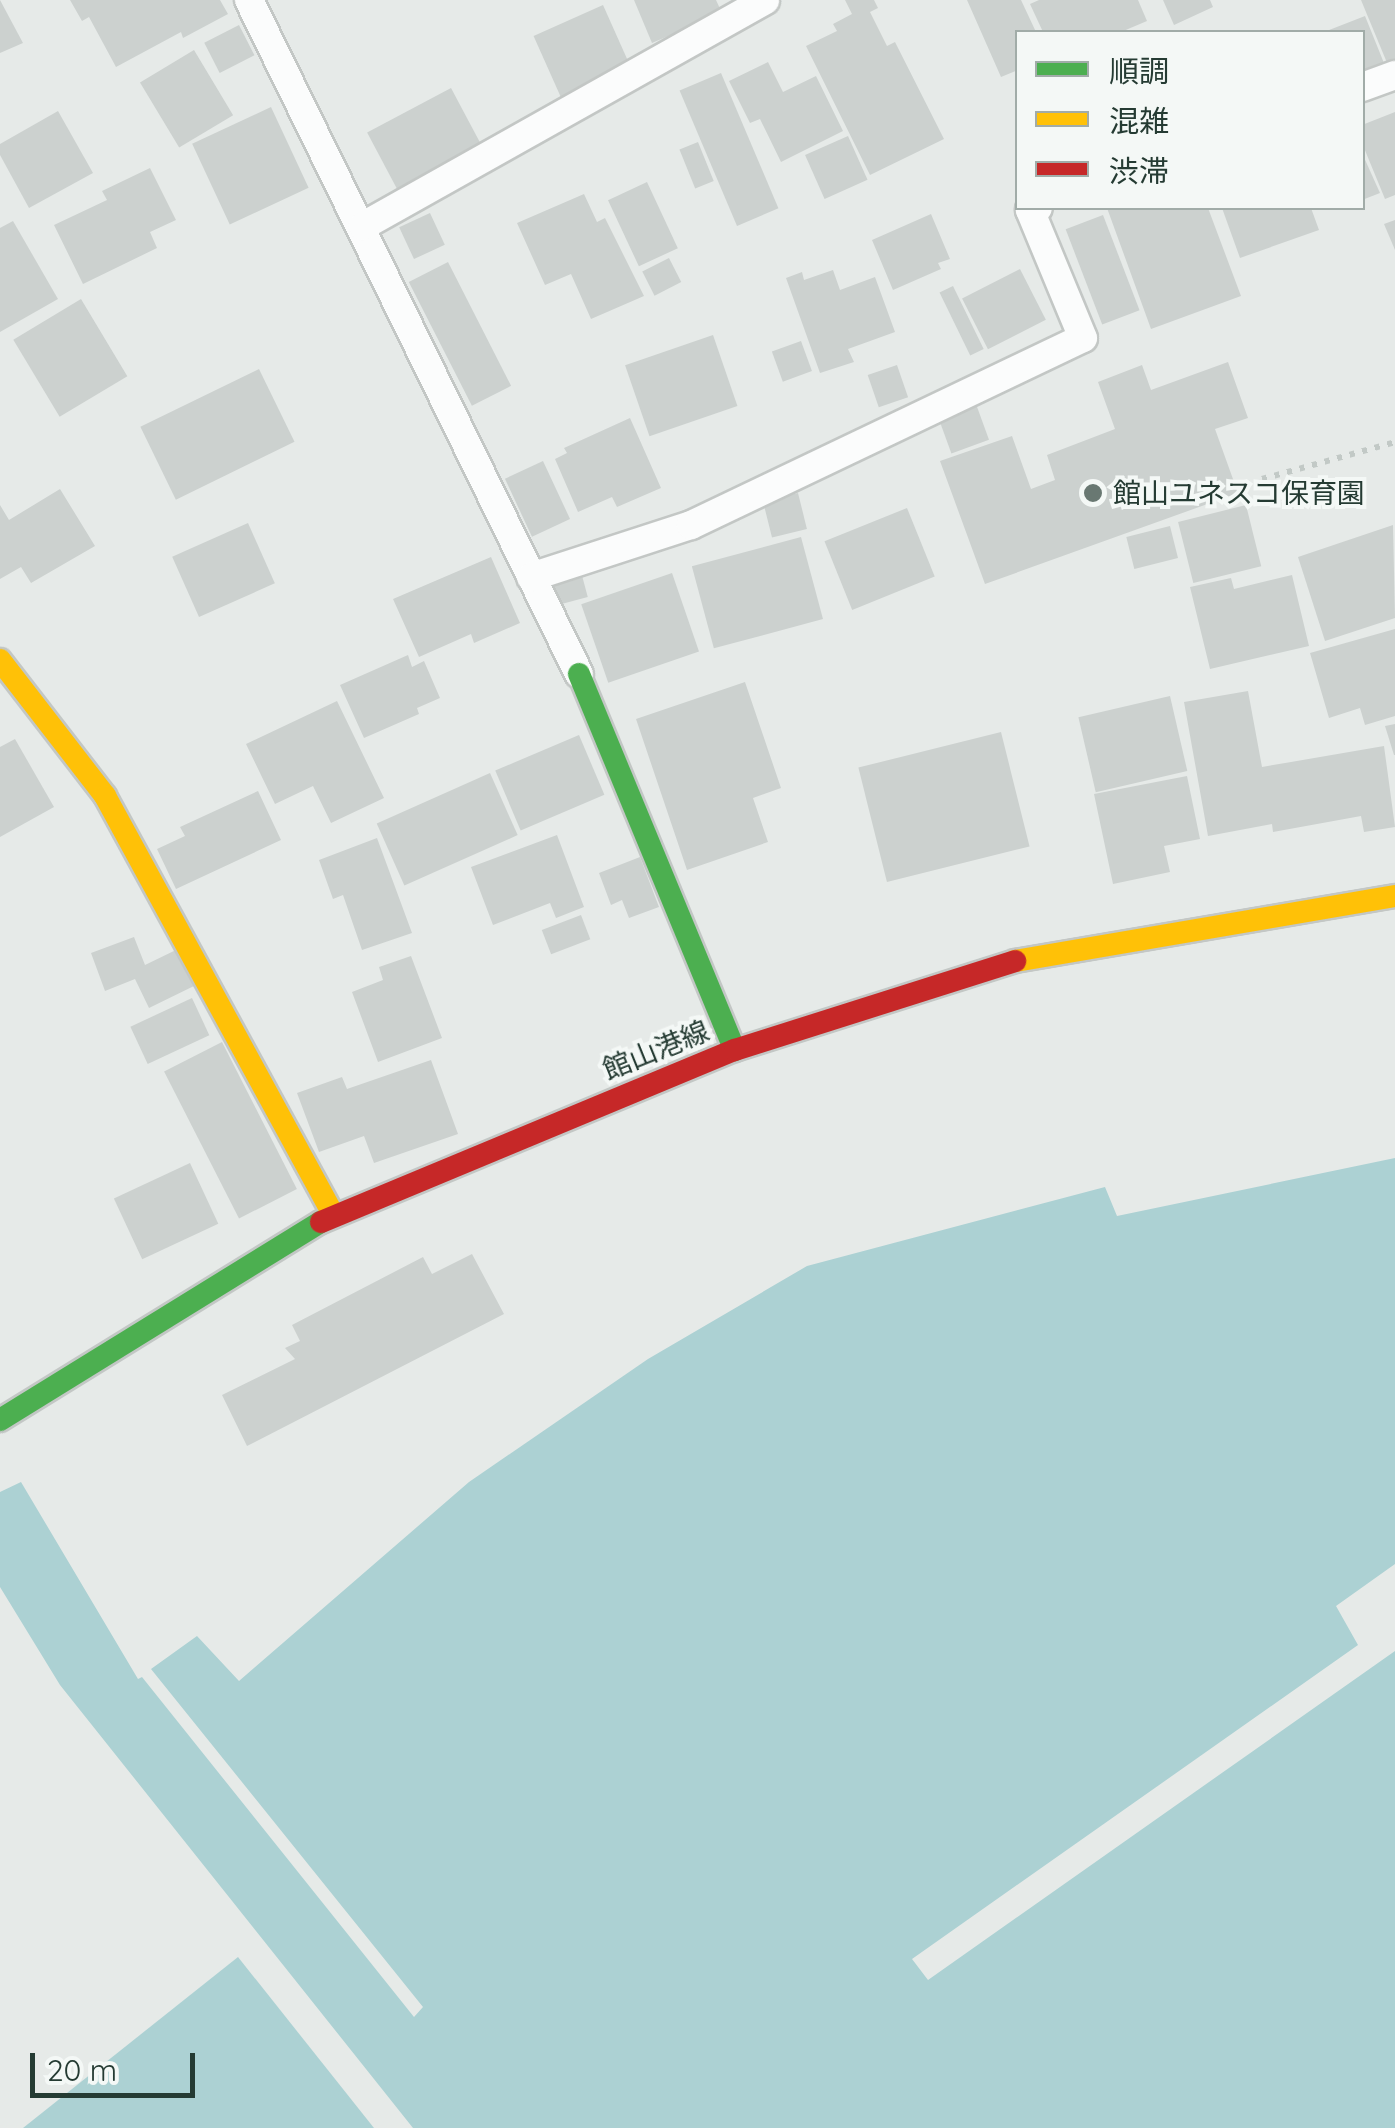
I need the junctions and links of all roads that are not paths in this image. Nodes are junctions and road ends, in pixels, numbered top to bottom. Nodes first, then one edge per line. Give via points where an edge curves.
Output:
1 (250, 0) edge
2 (764, 0) edge
3 (1395, 75) edge
4 (1365, 86) edge
5 (1030, 210) edge
6 (363, 226) junction
7 (530, 577) junction
8 (0, 660) edge
9 (579, 674) joint
10 (1395, 896) edge
11 (736, 1050) junction
12 (333, 1214) junction
13 (0, 1420) edge

1 - 6 lane
2 - 6 lane
3 - 4 lane
5 - 7 lane via 1083,338 692,525
6 - 7 lane
7 - 9 lane
8 - 12 main road via 105,796
9 - 11 main road
10 - 11 main road, 館山港線 via 1006,963
11 - 12 main road, 館山港線
12 - 13 main road, 館山港線

